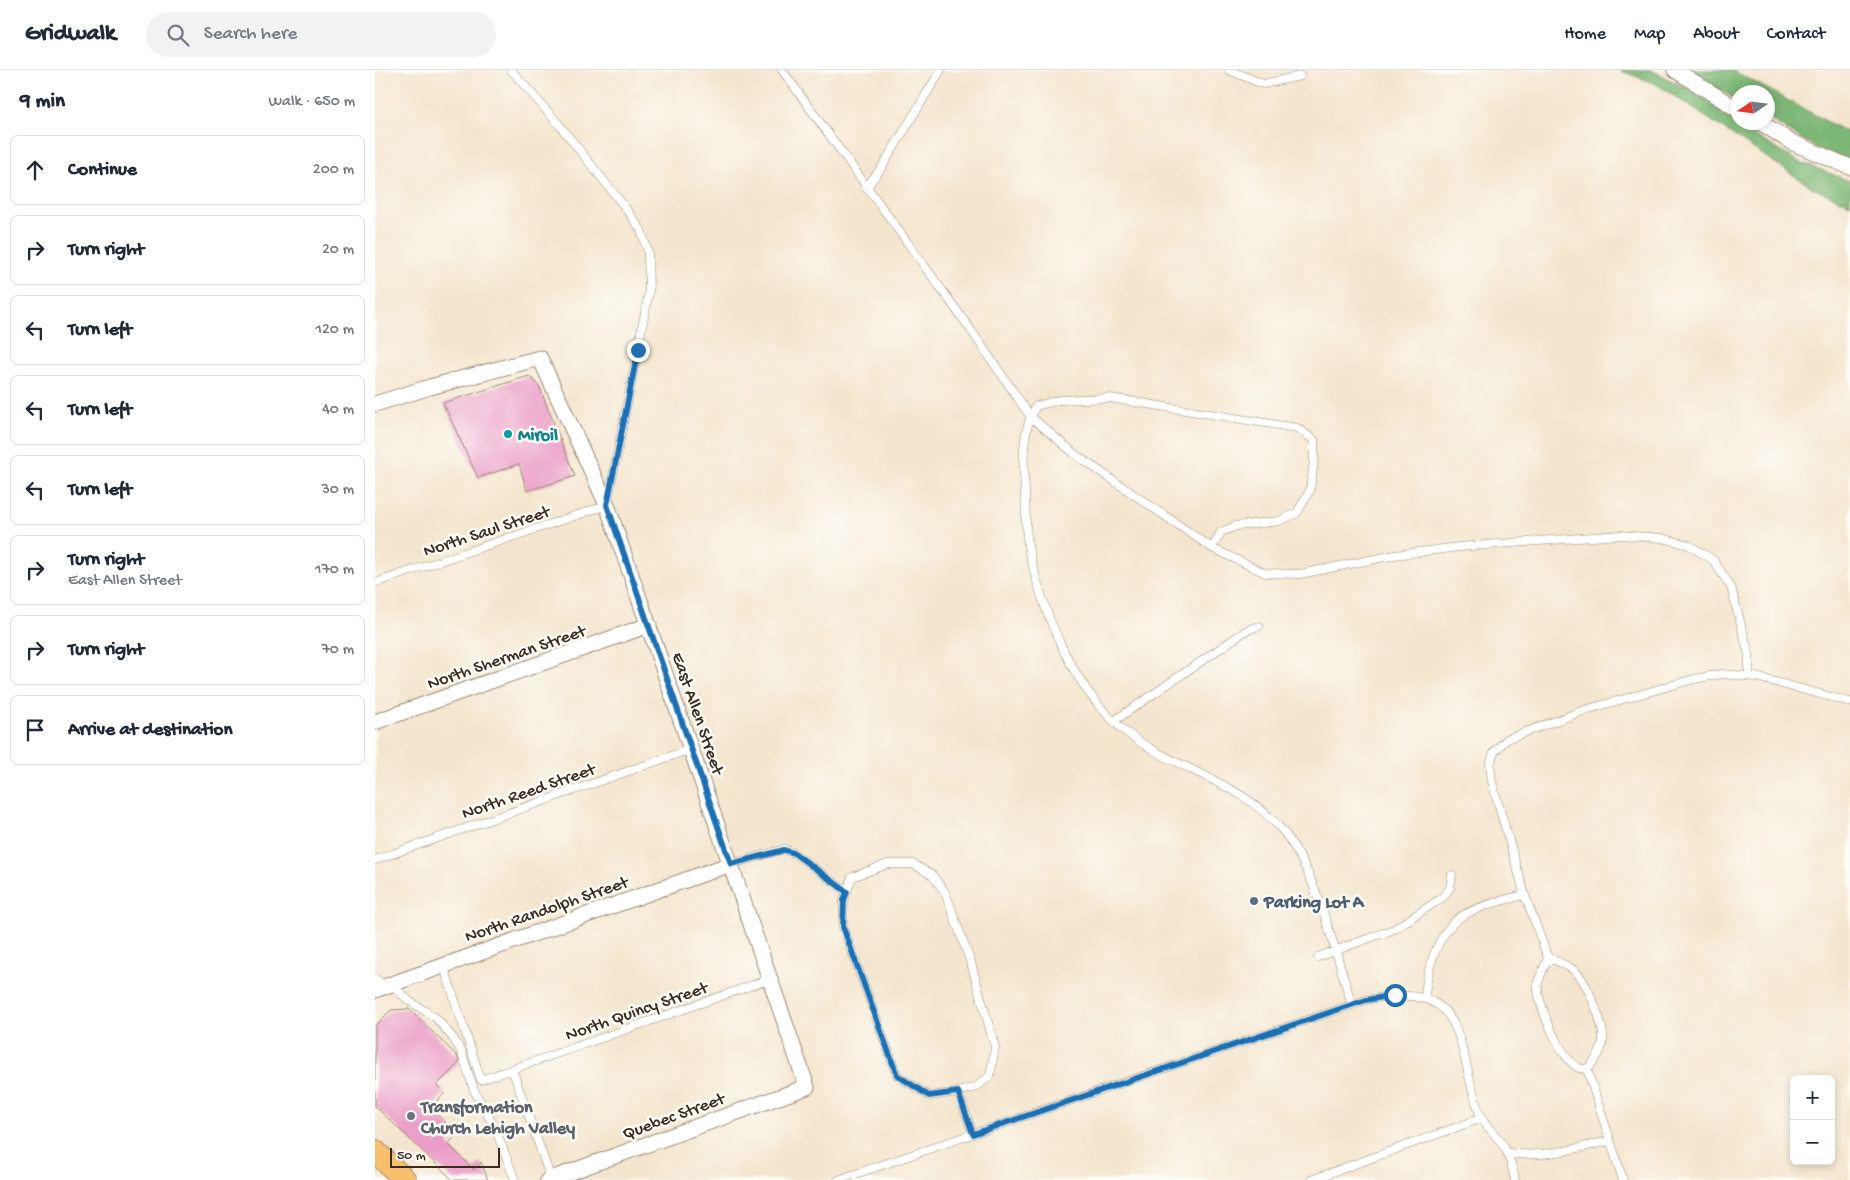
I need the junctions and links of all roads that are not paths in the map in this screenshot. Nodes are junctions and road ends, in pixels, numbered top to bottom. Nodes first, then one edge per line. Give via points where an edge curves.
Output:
1 (511, 70) edge
2 (782, 70) edge
3 (941, 70) edge
4 (1229, 70) edge
5 (1675, 70) edge
6 (1300, 76) dead end
7 (1730, 105) edge
8 (1772, 130) edge
9 (1850, 167) edge
10 (866, 188) junction
11 (375, 404) edge
12 (1031, 416) junction
13 (607, 505) junction
14 (1212, 548) junction
15 (375, 583) edge
16 (649, 625) junction
17 (1259, 626) dead end
18 (1749, 676) junction
19 (1850, 702) edge
20 (1114, 721) junction
21 (375, 722) edge
22 (691, 749) junction
23 (375, 860) edge
24 (731, 864) junction
25 (1452, 875) dead end
26 (847, 892) junction
27 (1525, 895) junction
28 (1335, 952) junction
29 (1318, 957) dead end
30 (1548, 958) junction
31 (443, 964) junction
32 (770, 979) junction
33 (381, 984) edge
34 (1425, 998) junction
35 (1352, 1005) junction
36 (512, 1069) junction
37 (1587, 1069) junction
38 (807, 1087) joint
39 (958, 1092) junction
40 (1482, 1118) junction
41 (973, 1134) junction
42 (1609, 1142) junction
43 (375, 1151) edge
44 (1508, 1153) junction
45 (549, 1179) edge
46 (405, 1180) edge
47 (515, 1180) edge
48 (838, 1180) edge
49 (1311, 1180) edge
50 (1515, 1180) edge
51 (1623, 1180) edge

1 - 13 lane via 624,206 641,230 648,252 649,292
2 - 10 lane
3 - 10 lane
4 - 6 lane via 1263,84
5 - 7 street
8 - 9 street via 1791,142
10 - 12 lane
11 - 13 street, East Allen Street via 540,358
12 - 14 lane via 1076,455
12 - 14 lane via 1036,406 1059,400 1110,398 1297,428 1314,440 1309,490 1297,513 1279,521 1221,532
12 - 20 lane via 1023,456 1029,550 1051,620 1067,654 1092,697
13 - 15 lane, North Saul Street
13 - 16 street, East Allen Street
14 - 18 lane via 1265,573 1300,574 1395,555 1459,547 1620,535 1662,538 1689,545 1713,560 1731,586 1749,655
16 - 21 street, North Sherman Street
16 - 22 street, East Allen Street
17 - 20 lane via 1247,630
18 - 19 lane
18 - 27 lane via 1722,674 1695,679 1585,710 1507,739 1495,752 1490,765 1491,782
20 - 28 lane via 1139,741 1240,794 1271,818 1291,841 1306,867
22 - 23 lane, North Reed Street
22 - 24 street, East Allen Street
24 - 26 lane via 784,850 794,853
24 - 31 street, North Randolph Street
24 - 32 street, East Allen Street
25 - 28 lane via 1450,888 1442,898 1394,930
26 - 39 lane via 843,927 897,1075 929,1096
26 - 39 lane via 852,877 888,864 913,864 932,875 945,892 971,963 995,1047 990,1076 976,1087
27 - 30 lane
27 - 34 lane via 1478,909 1454,922 1436,949 1429,968
28 - 29 lane
28 - 35 lane
30 - 37 lane via 1538,984 1544,1011 1569,1061
30 - 37 lane via 1577,972 1598,1018 1603,1040
31 - 33 street, North Randolph Street
31 - 36 lane, North Quincy Street via 481,1080
32 - 36 lane, North Quincy Street
32 - 38 street, East Allen Street
33 - 47 lane via 436,1018 453,1038
34 - 35 lane via 1385,996
34 - 40 lane via 1449,1018 1459,1034
35 - 41 lane
36 - 45 lane
37 - 42 lane
38 - 45 street, Quebec Street
39 - 41 lane
40 - 44 lane
40 - 49 lane
41 - 48 lane
42 - 44 lane via 1559,1152
42 - 51 lane
43 - 46 main road
44 - 50 lane

